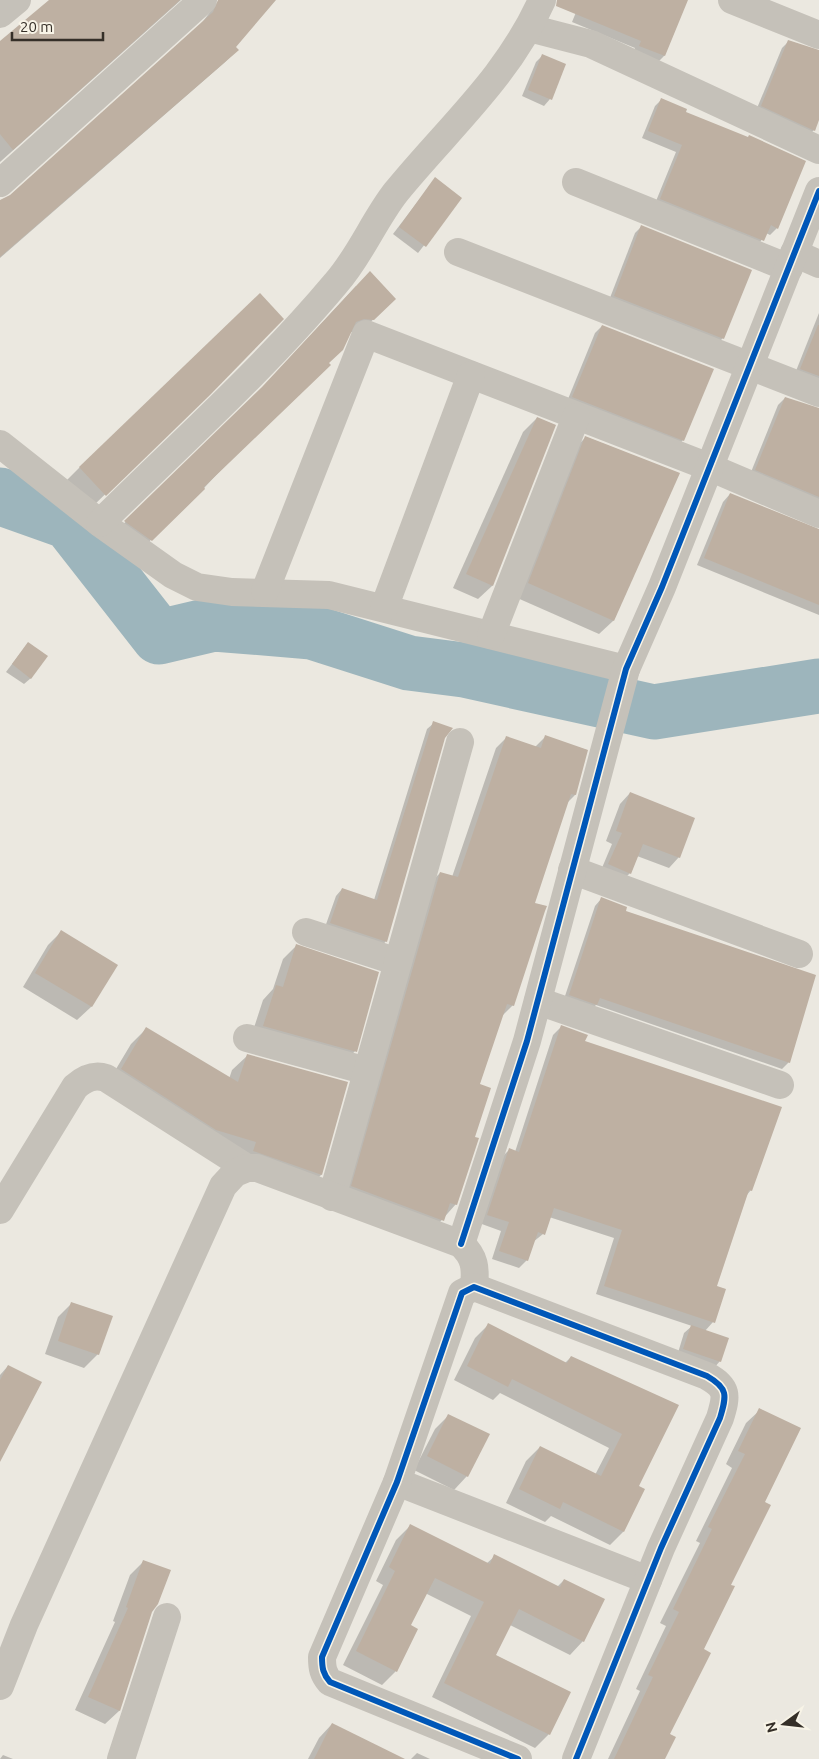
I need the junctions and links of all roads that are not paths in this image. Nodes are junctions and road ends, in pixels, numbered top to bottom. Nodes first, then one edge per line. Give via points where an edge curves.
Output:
1 (203, 0) edge
2 (542, 0) edge
3 (732, 0) edge
4 (529, 28) junction
5 (819, 35) edge
6 (819, 150) edge
7 (576, 182) dead end
8 (0, 183) edge
9 (819, 191) edge
10 (458, 252) dead end
11 (791, 260) junction
12 (819, 264) edge
13 (750, 365) junction
14 (471, 375) junction
15 (819, 393) edge
16 (576, 417) junction
17 (0, 444) edge
18 (710, 468) junction
19 (819, 514) edge
20 (100, 523) junction
21 (265, 591) junction
22 (384, 608) junction
23 (491, 634) junction
24 (622, 680) junction
25 (460, 742) dead end
26 (572, 870) junction
27 (306, 932) dead end
28 (799, 954) dead end
29 (398, 962) junction
30 (538, 1001) junction
31 (247, 1038) dead end
32 (367, 1071) junction
33 (780, 1085) dead end
34 (247, 1168) junction
35 (332, 1197) junction
36 (0, 1210) edge
37 (462, 1244) junction
38 (474, 1287) junction
39 (397, 1482) junction
40 (648, 1580) junction
41 (167, 1617) dead end
42 (0, 1686) edge
43 (120, 1759) edge
44 (518, 1759) edge
45 (576, 1759) edge

1 - 8 street
2 - 4 street
3 - 5 street
4 - 6 street via 591,44
4 - 20 street via 495,80 395,193 338,282 276,350
7 - 11 street
9 - 11 street
10 - 13 street
11 - 12 street
11 - 13 street
13 - 15 street
13 - 18 street
14 - 16 street
14 - 21 street via 366,334
14 - 22 street
16 - 18 street
16 - 23 street
17 - 20 street
18 - 19 street
18 - 24 street
20 - 21 street via 173,575 197,587 232,592
21 - 22 street via 329,595
22 - 23 street
23 - 24 street
24 - 26 street
25 - 29 street
26 - 28 street
26 - 30 street
27 - 29 street
29 - 32 street
30 - 33 street
30 - 37 street via 528,1042
31 - 32 street
32 - 35 street
34 - 35 street via 267,1171
34 - 36 street via 98,1075 75,1087
34 - 42 street via 235,1173 223,1186 24,1624
35 - 37 street
37 - 38 street via 474,1260
38 - 39 street via 462,1293
38 - 40 street via 721,1384 724,1405 720,1418
39 - 40 street
39 - 44 street via 322,1656 324,1675 330,1682
40 - 45 street
41 - 43 street

